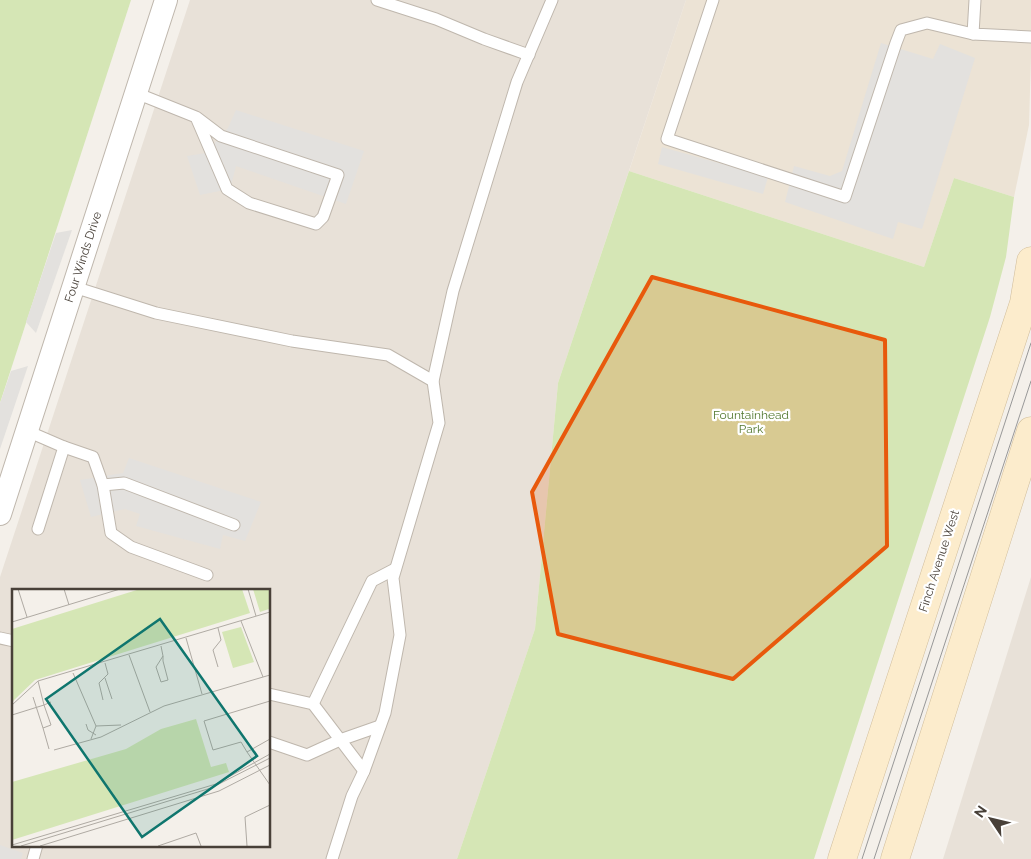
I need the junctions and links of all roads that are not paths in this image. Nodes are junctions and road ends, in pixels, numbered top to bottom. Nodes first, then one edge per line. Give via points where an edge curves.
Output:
1 (166, 0) edge
2 (377, 0) edge
3 (552, 0) edge
4 (713, 0) edge
5 (976, 0) edge
6 (973, 34) junction
7 (1031, 37) edge
8 (528, 55) junction
9 (136, 93) junction
10 (196, 117) junction
11 (1031, 261) edge
12 (74, 287) junction
13 (433, 381) junction
14 (27, 431) junction
15 (1031, 431) edge
16 (64, 447) junction
17 (103, 485) junction
18 (0, 514) edge
19 (234, 525) dead end
20 (38, 529) dead end
21 (395, 569) junction
22 (207, 574) dead end
23 (270, 694) edge
24 (313, 704) junction
25 (380, 726) junction
26 (340, 740) junction
27 (270, 742) edge
28 (364, 771) junction
29 (36, 846) edge
30 (33, 859) edge
31 (332, 859) edge
32 (842, 859) edge
33 (894, 859) edge

1 - 9 street, Four Winds Drive
2 - 8 lane
3 - 8 lane
4 - 6 lane via 667,140 845,197 901,30 927,23
5 - 6 lane
6 - 7 lane
8 - 13 lane via 516,82 453,291
9 - 10 lane
9 - 12 street, Four Winds Drive
10 - 10 lane via 227,190 249,203 316,224 323,217 338,175 221,136
11 - 32 main road, Finch Avenue West via 1024,303
12 - 13 lane via 156,313 292,341 388,355
12 - 14 street, Four Winds Drive
13 - 21 lane via 439,423
14 - 16 lane
14 - 18 street, Four Winds Drive
15 - 33 main road
16 - 17 lane via 93,457
16 - 20 lane
17 - 19 lane via 124,482
17 - 22 lane via 111,533 131,547
21 - 24 lane via 372,581
21 - 25 lane via 393,578 400,635
23 - 24 lane
24 - 26 lane
25 - 26 lane
25 - 28 lane
26 - 27 lane via 307,755
26 - 28 lane
28 - 31 lane via 352,796
29 - 30 lane

